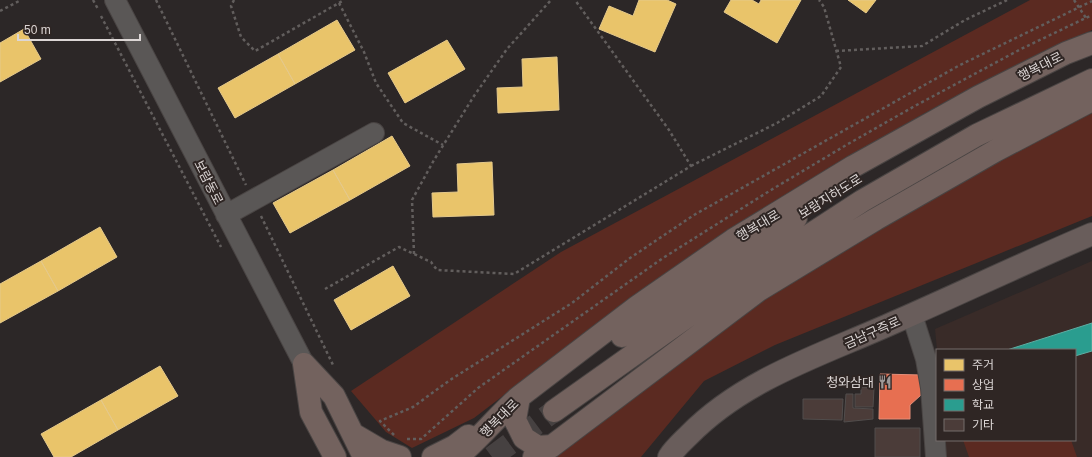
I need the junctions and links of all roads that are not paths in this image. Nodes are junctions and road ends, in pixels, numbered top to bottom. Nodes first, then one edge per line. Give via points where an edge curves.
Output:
1 (115, 0) edge
2 (1092, 43) edge
3 (1092, 54) edge
4 (1092, 80) edge
5 (1092, 100) edge
6 (374, 133) dead end
7 (226, 215) junction
8 (1092, 234) edge
9 (912, 315) junction
10 (304, 364) junction
11 (544, 390) tunnel mouth
12 (515, 401) junction
13 (554, 410) tunnel mouth
14 (353, 434) junction
15 (402, 445) edge
16 (543, 452) edge
17 (330, 453) edge
18 (364, 457) edge
19 (433, 457) edge
20 (457, 457) edge
21 (669, 457) edge
22 (936, 457) edge

1 - 7 street, 보람동로
2 - 12 highway, 행복대로 via 1066,53 978,97 854,166 733,240 638,306
3 - 11 highway, 보람지하도로 via 963,117 848,184 714,271
4 - 13 highway, 보람지하도로 via 977,135 862,201 719,294
5 - 16 highway via 995,151 759,290
6 - 7 street
7 - 10 street, 보람동로
8 - 9 main road, 금남구즉로
9 - 21 main road, 금남구즉로 via 770,377 737,396 703,421
9 - 22 street via 926,359 931,388
10 - 14 highway via 334,396
10 - 17 highway via 311,412
12 - 16 highway via 515,420 524,438
12 - 19 highway via 455,446
12 - 20 highway, 행복대로 via 484,434
14 - 15 highway via 382,451
14 - 18 highway

